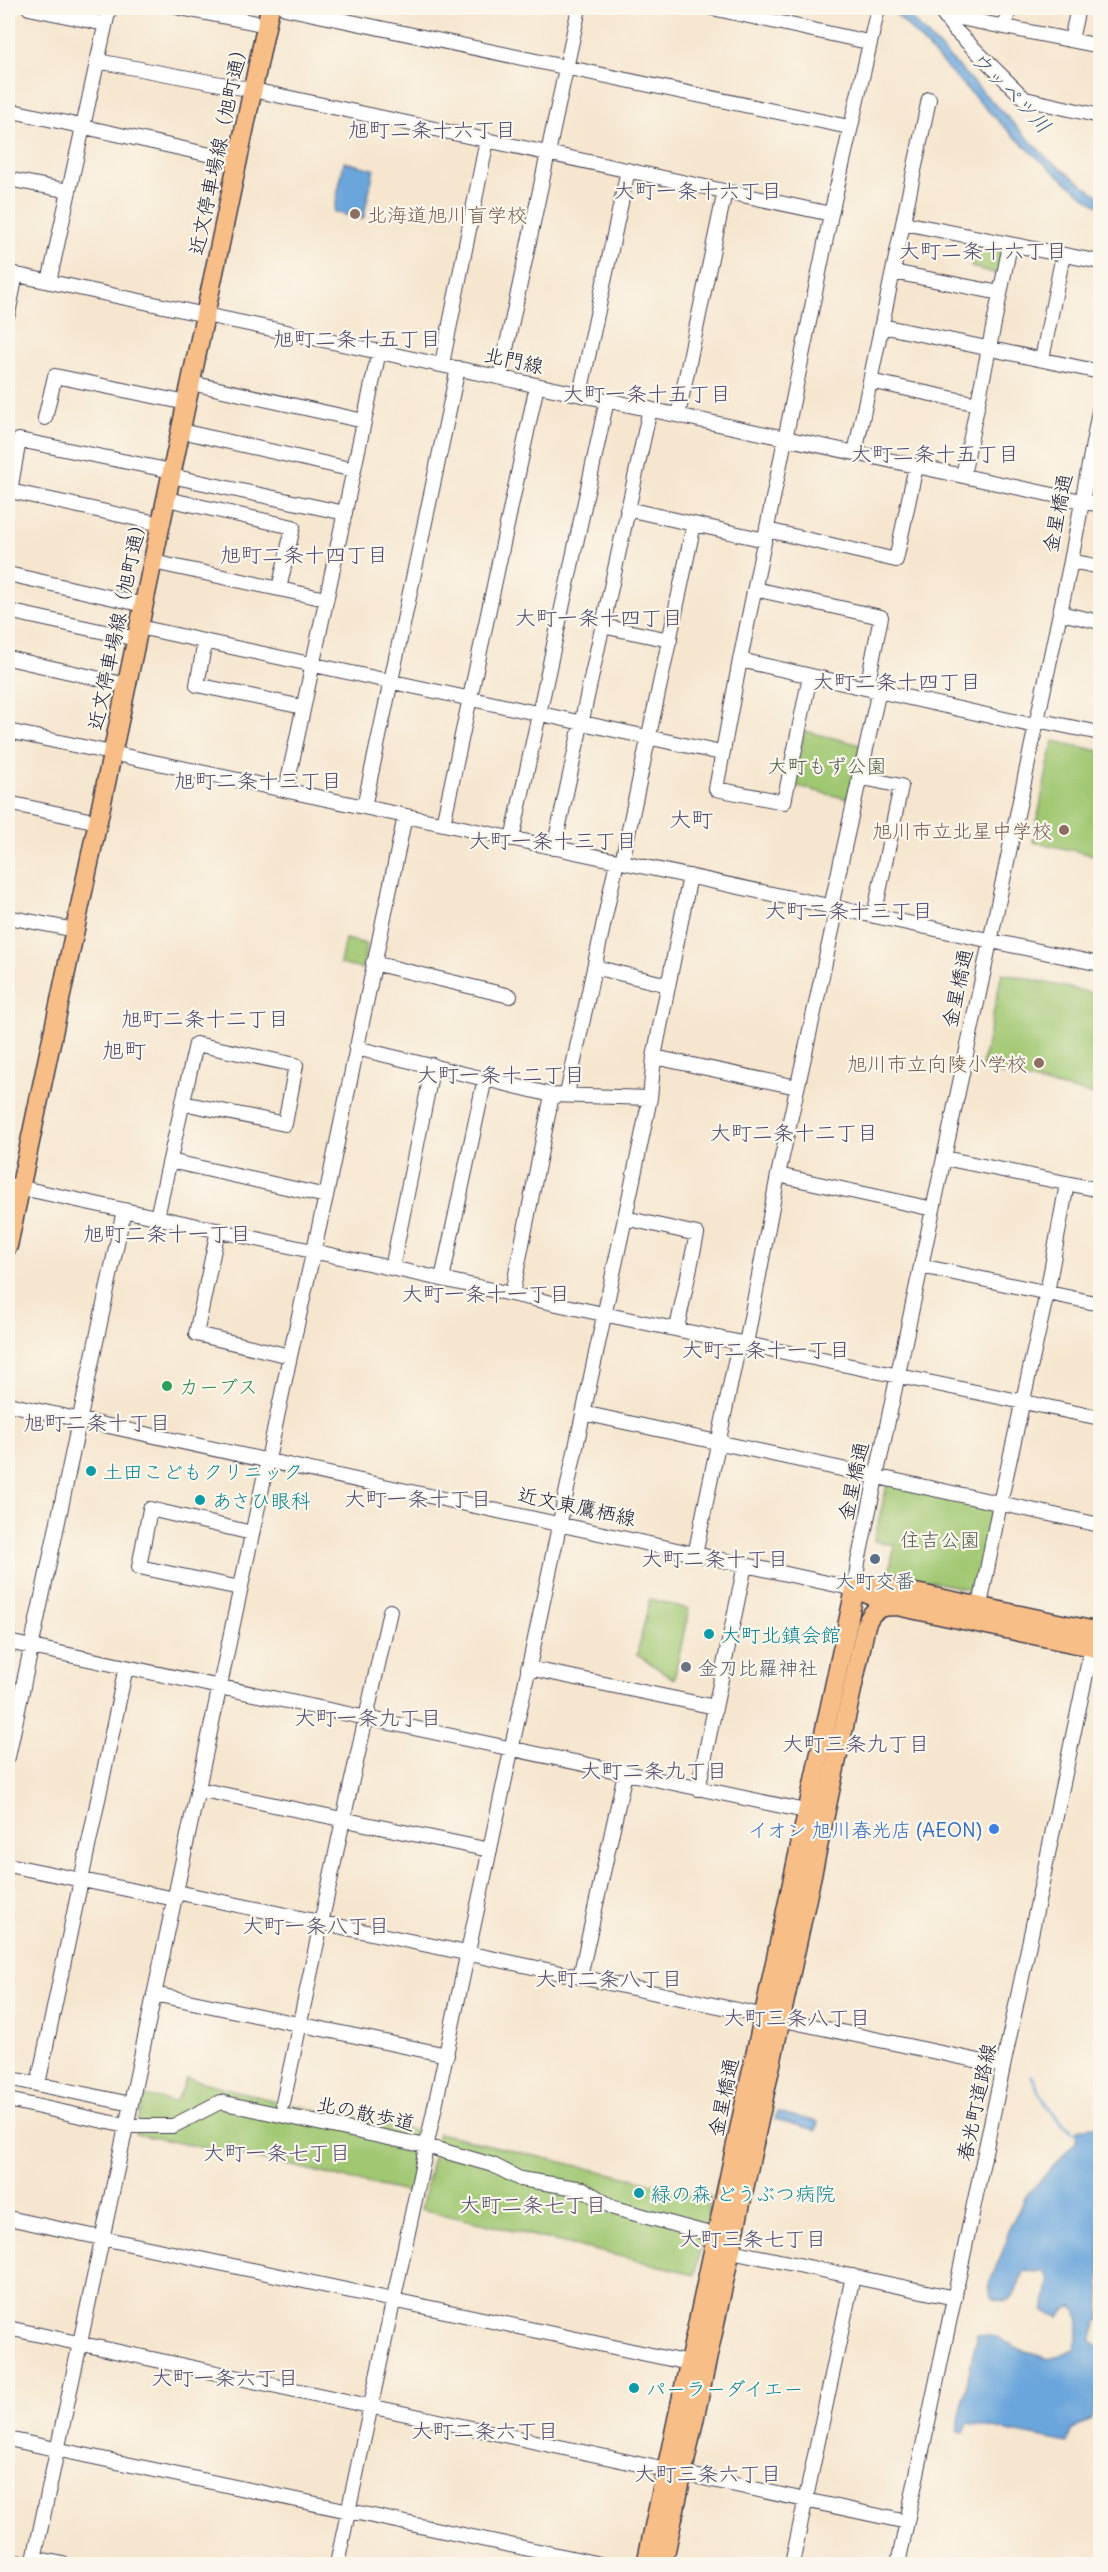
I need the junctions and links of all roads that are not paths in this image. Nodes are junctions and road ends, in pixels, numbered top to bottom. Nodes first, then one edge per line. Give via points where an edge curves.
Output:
1 (28, 8) edge
2 (109, 8) edge
3 (180, 8) edge
4 (285, 8) edge
5 (579, 8) edge
6 (712, 8) edge
7 (878, 8) edge
8 (1009, 8) edge
9 (1078, 8) edge
10 (940, 9) edge
11 (739, 10) edge
12 (269, 16) edge
13 (105, 24) junction
14 (1005, 26) junction
15 (1071, 40) junction
16 (868, 42) junction
17 (1101, 46) edge
18 (97, 61) junction
19 (567, 67) junction
20 (253, 90) junction
21 (929, 99) dead end
22 (8, 110) edge
23 (1101, 116) edge
24 (83, 126) junction
25 (849, 127) junction
26 (487, 140) junction
27 (548, 154) junction
28 (238, 160) junction
29 (628, 171) junction
30 (8, 179) edge
31 (69, 191) junction
32 (725, 191) junction
33 (831, 214) junction
34 (904, 223) junction
35 (1010, 245) junction
36 (1063, 255) junction
37 (1101, 262) edge
38 (893, 272) junction
39 (12, 274) edge
40 (50, 282) junction
41 (1000, 293) junction
42 (8, 314) edge
43 (206, 314) junction
44 (882, 326) junction
45 (989, 348) junction
46 (379, 351) junction
47 (1042, 359) junction
48 (442, 364) junction
49 (458, 368) junction
50 (1101, 372) edge
51 (500, 377) junction
52 (870, 381) junction
53 (191, 383) junction
54 (537, 385) junction
55 (580, 394) junction
56 (607, 400) junction
57 (187, 404) junction
58 (978, 404) junction
59 (1101, 406) edge
60 (650, 409) junction
61 (678, 415) junction
62 (45, 418) dead end
63 (364, 421) junction
64 (181, 431) junction
65 (785, 438) junction
66 (855, 453) junction
67 (916, 466) junction
68 (354, 470) junction
69 (172, 474) junction
70 (963, 476) junction
71 (166, 499) junction
72 (1083, 501) junction
73 (1101, 505) edge
74 (627, 509) junction
75 (345, 513) junction
76 (161, 524) junction
77 (694, 524) junction
78 (766, 535) junction
79 (1071, 561) junction
80 (153, 562) junction
81 (1101, 567) edge
82 (8, 574) edge
83 (279, 589) junction
84 (755, 589) junction
85 (326, 599) junction
86 (144, 605) junction
87 (8, 611) edge
88 (1060, 613) junction
89 (1101, 622) edge
90 (602, 626) junction
91 (138, 633) junction
92 (670, 640) junction
93 (205, 641) junction
94 (8, 658) edge
95 (740, 660) junction
96 (313, 663) junction
97 (810, 676) junction
98 (391, 681) junction
99 (127, 685) junction
100 (873, 689) junction
101 (469, 698) junction
102 (303, 707) junction
103 (540, 714) junction
104 (580, 723) junction
105 (1036, 723) junction
106 (8, 731) edge
107 (1101, 733) edge
108 (648, 738) junction
109 (112, 753) junction
110 (721, 753) junction
111 (860, 777) junction
112 (286, 790) junction
113 (8, 803) edge
114 (364, 807) junction
115 (405, 816) junction
116 (98, 822) junction
117 (443, 824) junction
118 (512, 839) junction
119 (554, 848) junction
120 (619, 861) junction
121 (690, 876) junction
122 (834, 907) junction
123 (8, 916) edge
124 (874, 916) junction
125 (75, 930) junction
126 (990, 940) junction
127 (373, 963) junction
128 (1101, 964) edge
129 (594, 967) junction
130 (668, 985) junction
131 (510, 996) dead end
132 (356, 1048) junction
133 (654, 1057) junction
134 (434, 1065) junction
135 (485, 1078) junction
136 (797, 1087) junction
137 (567, 1094) junction
138 (552, 1095) junction
139 (650, 1098) junction
140 (183, 1103) junction
141 (944, 1158) junction
142 (170, 1161) junction
143 (778, 1175) junction
144 (1067, 1184) junction
145 (14, 1187) edge
146 (1101, 1190) edge
147 (326, 1196) junction
148 (933, 1209) junction
149 (124, 1210) junction
150 (158, 1217) junction
151 (625, 1218) junction
152 (218, 1230) junction
153 (8, 1246) edge
154 (314, 1251) junction
155 (921, 1266) junction
156 (392, 1268) junction
157 (442, 1279) junction
158 (1047, 1293) junction
159 (512, 1294) junction
160 (1101, 1304) edge
161 (603, 1314) junction
162 (677, 1328) junction
163 (742, 1344) junction
164 (290, 1356) junction
165 (898, 1375) junction
166 (1022, 1401) junction
167 (8, 1404) edge
168 (584, 1413) junction
169 (1101, 1418) edge
170 (81, 1420) junction
171 (718, 1442) junction
172 (268, 1462) junction
173 (877, 1475) junction
174 (999, 1503) junction
175 (558, 1525) junction
176 (1101, 1525) edge
177 (252, 1533) junction
178 (695, 1555) junction
179 (745, 1565) junction
180 (240, 1588) junction
181 (855, 1590) junction
182 (897, 1606) junction
183 (390, 1611) dead end
184 (979, 1615) junction
185 (866, 1624) junction
186 (1098, 1641) edge
187 (8, 1642) edge
188 (32, 1647) junction
189 (126, 1667) junction
190 (528, 1668) junction
191 (220, 1688) junction
192 (716, 1707) junction
193 (365, 1718) junction
194 (510, 1748) junction
195 (8, 1757) edge
196 (625, 1773) junction
197 (198, 1789) junction
198 (698, 1789) junction
199 (817, 1813) junction
200 (343, 1820) junction
201 (490, 1850) junction
202 (8, 1864) edge
203 (81, 1880) junction
204 (176, 1895) junction
205 (322, 1922) junction
206 (467, 1953) junction
207 (580, 1977) junction
208 (154, 1994) junction
209 (771, 2018) junction
210 (300, 2024) junction
211 (447, 2055) junction
212 (1004, 2066) junction
213 (8, 2078) edge
214 (38, 2084) junction
215 (8, 2100) edge
216 (283, 2103) dead end
217 (131, 2104) junction
218 (126, 2126) junction
219 (426, 2146) junction
220 (8, 2218) edge
221 (102, 2238) junction
222 (718, 2244) junction
223 (853, 2276) junction
224 (955, 2298) junction
225 (393, 2302) junction
226 (8, 2328) edge
227 (81, 2344) junction
228 (698, 2365) junction
229 (370, 2407) junction
230 (8, 2439) edge
231 (58, 2449) junction
232 (675, 2471) junction
233 (806, 2499) junction
234 (348, 2513) junction
235 (907, 2522) junction
236 (8, 2561) edge
237 (31, 2562) edge
238 (63, 2565) edge
239 (337, 2565) edge
240 (600, 2565) edge
241 (646, 2565) edge
242 (663, 2565) edge
243 (792, 2565) edge
244 (898, 2565) edge

1 - 13 street
2 - 13 street
3 - 12 street
4 - 19 street
5 - 19 street
6 - 11 street
7 - 16 street
8 - 14 street
9 - 15 street
10 - 14 street
10 - 23 street via 954,30 1025,99
11 - 16 street
12 - 20 main road, 近文停車場線（旭町通）
13 - 18 street
14 - 15 street
15 - 17 street
16 - 25 street
18 - 20 street
18 - 24 street
19 - 25 street
19 - 27 street
20 - 26 street
20 - 28 main road, 近文停車場線（旭町通）
21 - 34 street
22 - 24 street
24 - 28 street
24 - 31 street
25 - 33 street
26 - 27 street
26 - 48 street
27 - 29 street
27 - 51 street
28 - 43 main road, 近文停車場線（旭町通）
29 - 32 street
29 - 55 street
30 - 31 street
31 - 40 street
32 - 33 street
32 - 61 street
33 - 65 street
34 - 35 street
34 - 38 street
35 - 36 street
35 - 41 street
36 - 37 street
36 - 47 street
38 - 41 street
38 - 44 street
39 - 40 street, 北門線
39 - 42 street
40 - 43 street, 北門線
41 - 45 street
43 - 46 street, 北門線
43 - 53 main road, 近文停車場線（旭町通）
44 - 45 street
44 - 52 street
45 - 47 street
45 - 58 street
46 - 48 street, 北門線
46 - 63 street
47 - 50 street
48 - 49 street, 北門線
49 - 51 street, 北門線
49 - 98 street
51 - 54 street, 北門線
52 - 58 street
52 - 66 street
53 - 57 main road, 近文停車場線（旭町通）
53 - 63 street
54 - 55 street, 北門線
54 - 101 street
55 - 56 street, 北門線
56 - 60 street, 北門線
56 - 103 street
57 - 62 street via 55,376
57 - 64 main road, 近文停車場線（旭町通）
58 - 70 street
59 - 72 street, 金星橋通
60 - 61 street, 北門線
60 - 74 street
61 - 65 street, 北門線
63 - 68 street
64 - 68 street
64 - 69 main road, 近文停車場線（旭町通）
65 - 66 street, 北門線
65 - 78 street
66 - 67 street, 北門線
67 - 70 street, 北門線
67 - 78 street via 896,560
68 - 75 street
69 - 71 main road, 近文停車場線（旭町通）
69 - 75 street
69 - 76 street via 20,440 10,490
70 - 72 street, 北門線
71 - 76 main road, 近文停車場線（旭町通）
71 - 83 street via 293,527
72 - 73 street, 北門線
72 - 79 street, 金星橋通
74 - 77 street
74 - 90 street
75 - 85 street
76 - 80 main road, 近文停車場線（旭町通）
77 - 78 street
77 - 92 street
78 - 84 street
79 - 81 street
79 - 88 street, 金星橋通
80 - 83 street
80 - 86 main road, 近文停車場線（旭町通）
82 - 86 street
83 - 85 street
84 - 95 street
84 - 100 street via 881,616
85 - 96 street
86 - 91 main road, 近文停車場線（旭町通）
87 - 91 street
88 - 89 street
88 - 105 street, 金星橋通
90 - 92 street
90 - 104 street
91 - 93 street
91 - 99 main road, 近文停車場線（旭町通）
92 - 108 street
93 - 96 street
93 - 102 street via 196,684
94 - 99 street
95 - 97 street
95 - 110 street
96 - 98 street
96 - 102 street
97 - 100 street
97 - 110 street via 784,802 716,789
98 - 101 street
98 - 114 street
99 - 109 main road, 近文停車場線（旭町通）
100 - 105 street
100 - 111 street
101 - 103 street
101 - 117 street
102 - 112 street
103 - 104 street
103 - 118 street
104 - 108 street
104 - 119 street
105 - 107 street
105 - 126 street, 金星橋通
106 - 109 street
108 - 110 street
108 - 120 street
109 - 112 street
109 - 116 main road, 近文停車場線（旭町通）
111 - 122 street
111 - 124 street via 901,786
112 - 114 street
113 - 116 street
114 - 115 street
115 - 117 street
115 - 127 street
116 - 125 main road, 近文停車場線（旭町通）
117 - 118 street
118 - 119 street
119 - 120 street
120 - 121 street
120 - 129 street
121 - 122 street
121 - 130 street
122 - 124 street
122 - 136 street
123 - 125 street
124 - 126 street
125 - 145 main road, 近文停車場線（旭町通）
126 - 128 street
126 - 141 street, 金星橋通
127 - 131 street
127 - 132 street
129 - 130 street
129 - 137 street
130 - 133 street
132 - 134 street
132 - 147 street
133 - 136 street
133 - 139 street
134 - 135 street
134 - 156 street
135 - 138 street
135 - 157 street
136 - 143 street
137 - 138 street
137 - 139 street
138 - 159 street
139 - 151 street
140 - 140 street via 285,1124 296,1065 196,1044
140 - 142 street
141 - 144 street
141 - 148 street, 金星橋通
142 - 147 street
142 - 150 street
143 - 148 street
143 - 163 street
144 - 146 street
144 - 158 street
145 - 149 street
145 - 153 main road, 近文停車場線（旭町通）
147 - 154 street
148 - 155 street, 金星橋通
149 - 150 street
149 - 170 street
150 - 152 street
151 - 161 street
151 - 162 street via 697,1234
152 - 154 street
152 - 164 street via 196,1334
154 - 156 street
154 - 164 street
155 - 158 street
155 - 165 street, 金星橋通
156 - 157 street
157 - 159 street
158 - 160 street
158 - 166 street
159 - 161 street
161 - 162 street
161 - 168 street
162 - 163 street
163 - 165 street
163 - 171 street
164 - 172 street
165 - 166 street
165 - 173 street, 金星橋通
166 - 169 street
166 - 174 street
167 - 170 street, 近文東鷹栖線
168 - 171 street
168 - 175 street
170 - 172 street, 近文東鷹栖線
170 - 188 street
171 - 173 street
171 - 178 street
172 - 175 street, 近文東鷹栖線
172 - 177 street
173 - 174 street
173 - 181 street, 金星橋通
174 - 176 street
174 - 184 street
175 - 178 street, 近文東鷹栖線
175 - 190 street
177 - 180 street
177 - 180 street via 150,1509 139,1567
178 - 179 street, 近文東鷹栖線
179 - 181 street, 近文東鷹栖線
179 - 192 street
180 - 191 street
181 - 182 main road, 近文東鷹栖線
181 - 184 main road, 近文東鷹栖線 via 862,1584 873,1584
181 - 185 main road
181 - 199 main road, 金星橋通
182 - 184 main road, 近文東鷹栖線
182 - 185 main road via 882,1606 870,1613
183 - 193 street
184 - 186 main road, 近文東鷹栖線
185 - 199 main road, 金星橋通
186 - 212 street, 春光町道路線
187 - 188 street
188 - 189 street
188 - 195 street
189 - 191 street
189 - 203 street
190 - 192 street
190 - 194 street
191 - 193 street
191 - 197 street
192 - 198 street
193 - 194 street
193 - 200 street
194 - 196 street
194 - 201 street
196 - 198 street
196 - 207 street
197 - 200 street
197 - 204 street
198 - 199 street
199 - 209 main road, 金星橋通 via 786,2000
200 - 201 street
200 - 205 street
201 - 206 street
202 - 203 street
203 - 204 street
203 - 214 street
204 - 205 street
204 - 208 street
205 - 206 street
205 - 210 street
206 - 207 street
206 - 211 street
207 - 209 street
208 - 210 street
208 - 217 street
209 - 212 street
209 - 222 main road, 金星橋通
210 - 211 street
210 - 216 street
211 - 219 street
212 - 224 street, 春光町道路線
213 - 214 street
214 - 217 street
215 - 218 street, 北の散歩道
217 - 218 street
218 - 219 street, 北の散歩道 via 174,2126 220,2102
218 - 221 street
219 - 222 street, 北の散歩道 via 493,2165 520,2179 583,2188 614,2208
219 - 225 street
220 - 221 street
221 - 225 street
221 - 227 street
222 - 223 street, 北の散歩道
222 - 228 main road, 金星橋通
223 - 224 street, 北の散歩道
223 - 233 street
224 - 235 street, 春光町道路線
225 - 228 street
225 - 229 street
226 - 227 street
227 - 229 street
227 - 231 street
228 - 232 main road, 金星橋通
229 - 232 street
229 - 234 street
230 - 231 street
231 - 234 street
231 - 237 street
232 - 233 street
232 - 241 main road, 金星橋通
232 - 242 main road, 金星橋通
233 - 235 street
233 - 243 street
234 - 239 street
234 - 240 street
235 - 244 street, 春光町道路線
236 - 237 street
237 - 238 street

